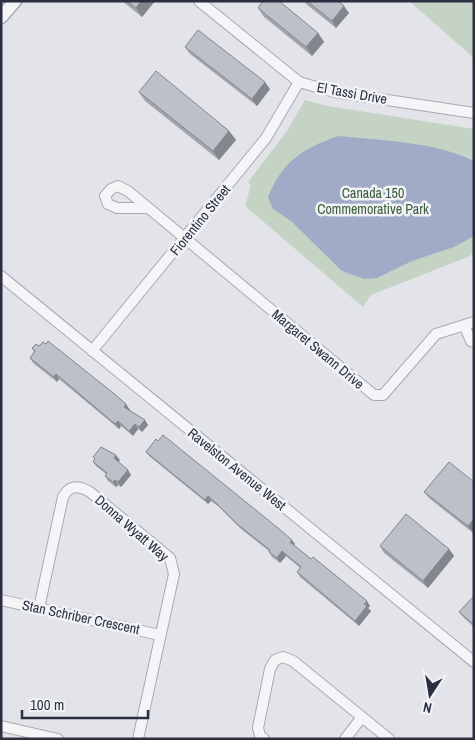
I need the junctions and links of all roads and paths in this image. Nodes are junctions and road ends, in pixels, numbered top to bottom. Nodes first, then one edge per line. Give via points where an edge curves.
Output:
1 (15, 1) edge
2 (199, 1) edge
3 (1, 17) edge
4 (299, 82) junction
5 (474, 113) edge
6 (148, 208) dead end
7 (185, 239) junction
8 (1, 276) edge
9 (469, 324) edge
10 (474, 342) edge
11 (92, 351) junction
12 (1, 600) edge
13 (39, 608) junction
14 (160, 635) junction
15 (474, 662) edge
16 (362, 717) junction
17 (1, 726) edge
18 (58, 739) edge
19 (138, 739) edge
20 (264, 739) edge
21 (345, 739) edge
22 (389, 739) edge

1 - 3 street
2 - 4 street, El Tassi Drive
4 - 5 street, El Tassi Drive via 334,92
4 - 7 street, Fiorentino Street via 266,138
6 - 7 street, Margaret Swann Drive
7 - 9 street, Margaret Swann Drive via 374,395 384,395 436,334
7 - 11 street, Fiorentino Street
8 - 11 street, Ravelston Avenue West
9 - 10 street via 471,341
11 - 15 street, Ravelston Avenue West
12 - 13 street, Stan Schriber Crescent
13 - 14 street, Stan Schriber Crescent
13 - 14 street, Donna Wyatt Way via 63,497 74,486 82,488 170,558 174,574
14 - 19 street, Donna Wyatt Way
16 - 20 street via 293,660 283,657 275,660 270,670 258,728
16 - 21 street
16 - 22 street
17 - 18 street

